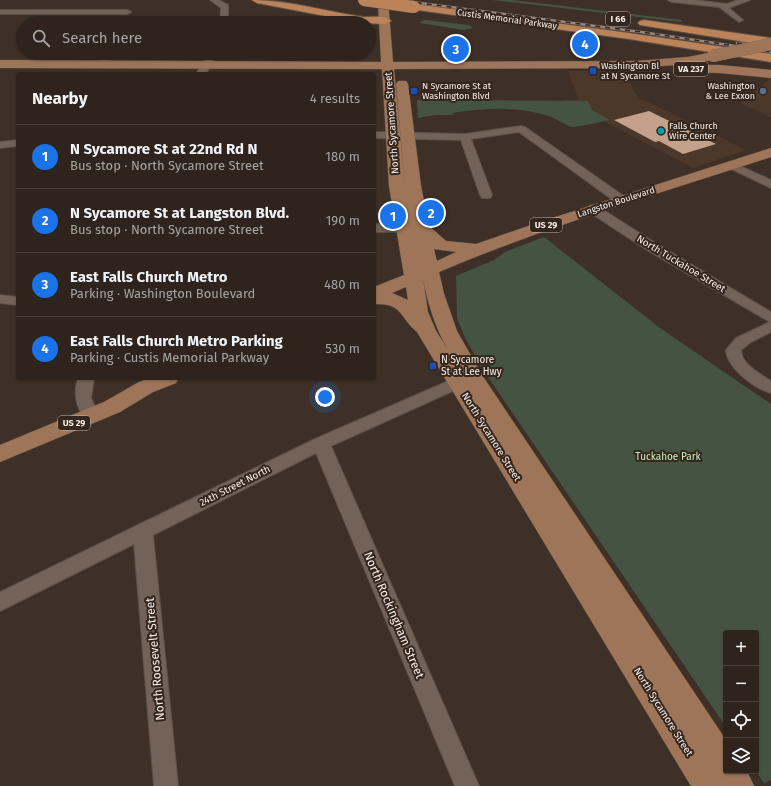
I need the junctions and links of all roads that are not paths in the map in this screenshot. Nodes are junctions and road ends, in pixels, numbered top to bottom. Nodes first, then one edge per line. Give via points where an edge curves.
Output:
1 (214, 0) edge
2 (257, 0) edge
3 (360, 0) edge
4 (364, 0) edge
5 (383, 0) edge
6 (394, 0) edge
7 (672, 0) edge
8 (746, 0) edge
9 (721, 5) junction
10 (0, 12) edge
11 (319, 12) junction
12 (128, 16) edge
13 (224, 16) edge
14 (335, 16) edge
15 (342, 16) edge
16 (392, 19) junction
17 (376, 20) edge
18 (739, 20) dead end
19 (633, 21) dead end
20 (376, 30) edge
21 (385, 35) junction
22 (771, 43) edge
23 (771, 58) edge
24 (105, 60) edge
25 (209, 60) edge
26 (395, 62) junction
27 (0, 64) edge
28 (102, 65) junction
29 (510, 66) junction
30 (204, 70) edge
31 (771, 74) edge
32 (376, 135) edge
33 (399, 135) junction
34 (466, 137) junction
35 (16, 143) edge
36 (0, 145) edge
37 (771, 152) edge
38 (731, 165) junction
39 (771, 185) edge
40 (486, 195) dead end
41 (621, 200) junction
42 (592, 209) junction
43 (376, 228) edge
44 (405, 228) junction
45 (422, 228) junction
46 (479, 249) junction
47 (422, 274) junction
48 (376, 293) edge
49 (376, 298) edge
50 (0, 299) edge
51 (16, 302) edge
52 (771, 318) edge
53 (771, 326) edge
54 (426, 331) junction
55 (464, 379) junction
56 (85, 380) edge
57 (164, 380) edge
58 (771, 388) edge
59 (88, 411) junction
60 (0, 441) edge
61 (321, 443) junction
62 (0, 454) edge
63 (143, 532) junction
64 (0, 602) edge
65 (723, 763) edge
66 (730, 774) edge
67 (166, 786) edge
68 (467, 786) edge
69 (709, 786) edge
70 (738, 786) edge

1 - 13 street via 225,7
2 - 11 highway
3 - 4 highway, Custis Memorial Parkway / I 66
4 - 23 highway, Custis Memorial Parkway / I 66, bridge
5 - 16 main road, North Sycamore Street
6 - 16 main road, North Sycamore Street
7 - 9 street
8 - 9 street via 733,5
9 - 18 street
10 - 12 street via 32,8 127,9
11 - 14 highway
11 - 15 highway
16 - 17 highway
16 - 21 main road, North Sycamore Street
19 - 22 highway, I 66
20 - 21 highway
21 - 26 main road, North Sycamore Street
22 - 29 main road, VA 237, bridge via 713,56 653,64
24 - 28 street
25 - 30 street
26 - 29 main road, VA 237
26 - 30 main road, VA 237
26 - 33 main road, North Sycamore Street
27 - 28 main road, VA 237
28 - 30 main road, VA 237
29 - 31 main road, VA 237 via 541,69 701,69
32 - 33 street
33 - 34 street
33 - 44 main road, North Sycamore Street via 397,186
33 - 45 main road, North Sycamore Street
34 - 40 street
34 - 41 street via 522,129
35 - 36 street
37 - 38 main road, Langston Boulevard / US 29
38 - 39 street
38 - 41 main road, Langston Boulevard / US 29
41 - 42 main road, Langston Boulevard / US 29
42 - 46 main road, Langston Boulevard / US 29
42 - 52 street, North Tuckahoe Street
43 - 44 street
44 - 45 street
44 - 47 main road, North Sycamore Street
45 - 46 main road via 441,246
45 - 47 main road, North Sycamore Street
46 - 47 main road, Langston Boulevard / US 29
47 - 48 main road, Langston Boulevard / US 29
47 - 54 main road, North Sycamore Street via 419,312
47 - 55 main road, North Sycamore Street via 435,294
49 - 54 main road via 395,300
50 - 51 street
53 - 58 street via 738,345 734,355 741,367
54 - 55 main road, North Sycamore Street
55 - 61 street, 24th Street North
55 - 65 main road, North Sycamore Street
55 - 69 main road, North Sycamore Street
56 - 59 street via 82,392
57 - 59 main road, US 29 via 146,387 112,408
59 - 60 main road, US 29
59 - 62 main road, US 29
61 - 63 street, 24th Street North
61 - 68 street, North Rockingham Street
63 - 64 street, 24th Street North
63 - 67 street, North Roosevelt Street
66 - 70 main road

